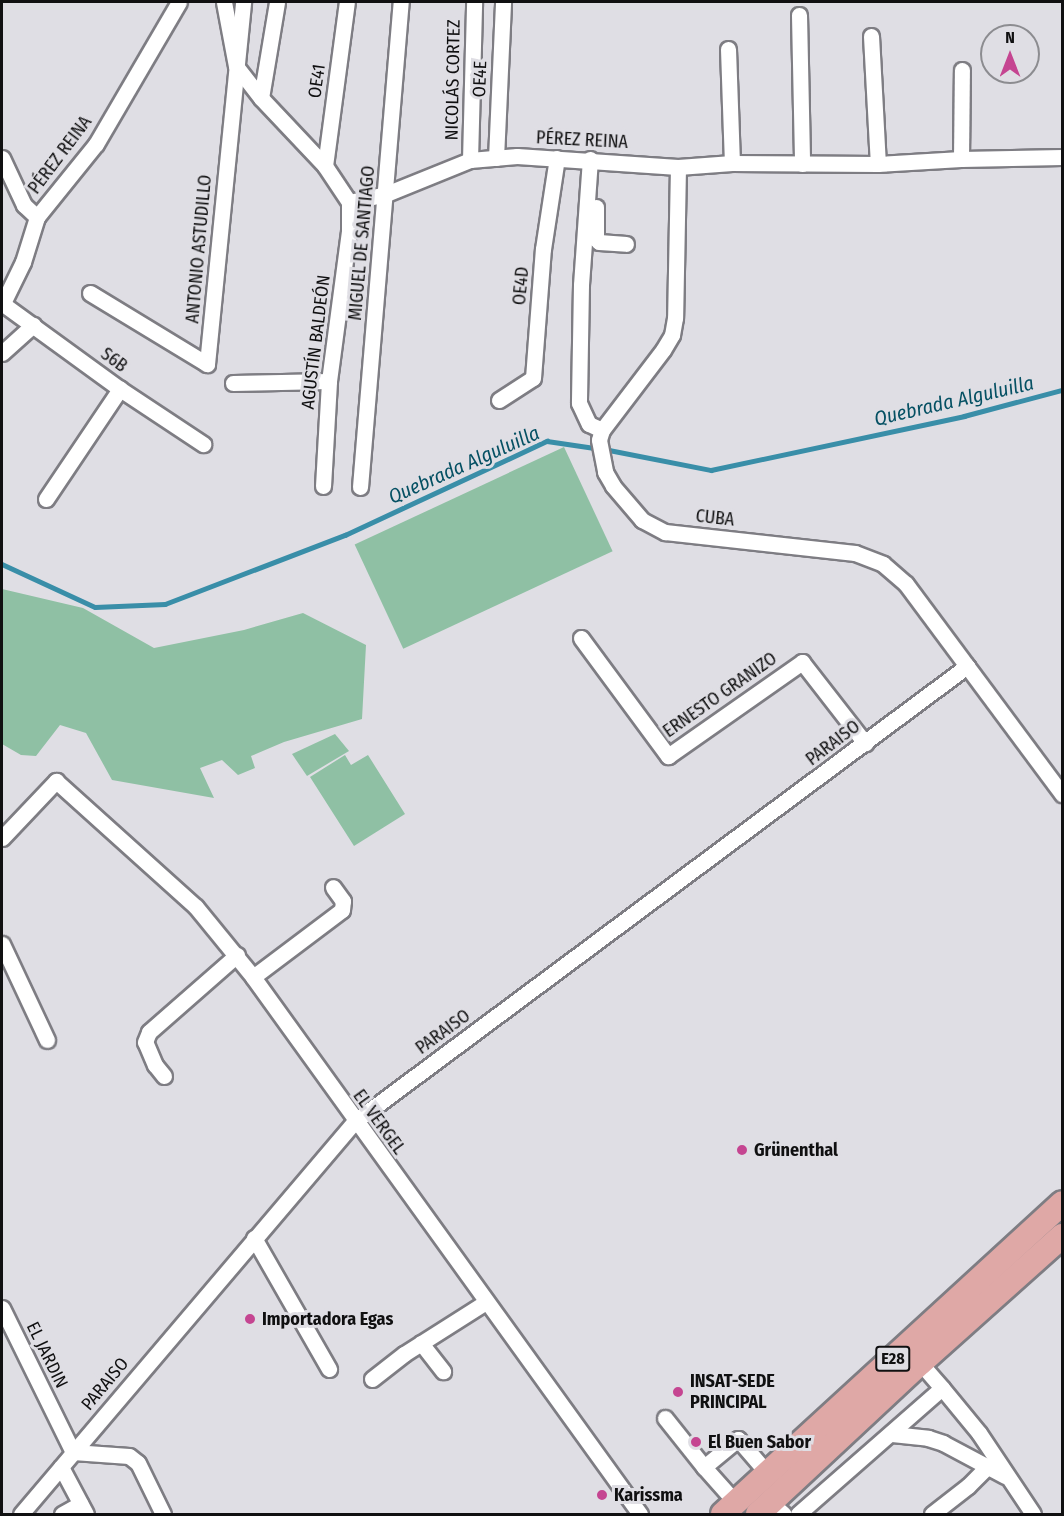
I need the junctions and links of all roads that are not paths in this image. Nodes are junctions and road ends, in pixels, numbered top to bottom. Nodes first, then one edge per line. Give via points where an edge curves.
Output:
1 (179, 2) edge
2 (224, 2) edge
3 (243, 2) edge
4 (277, 2) edge
5 (347, 2) edge
6 (401, 2) edge
7 (474, 2) edge
8 (503, 2) edge
9 (799, 15) dead end
10 (871, 36) dead end
11 (728, 49) dead end
12 (236, 66) junction
13 (962, 70) dead end
14 (261, 98) junction
15 (1062, 157) edge
16 (2, 158) edge
17 (496, 158) junction
18 (557, 158) junction
19 (594, 159) junction
20 (961, 159) junction
21 (470, 160) junction
22 (732, 163) junction
23 (802, 164) junction
24 (878, 164) junction
25 (325, 166) junction
26 (678, 167) junction
27 (386, 194) junction
28 (349, 202) junction
29 (37, 217) junction
30 (626, 244) dead end
31 (90, 293) dead end
32 (2, 305) edge
33 (33, 325) junction
34 (2, 353) edge
35 (329, 381) junction
36 (233, 383) dead end
37 (120, 389) junction
38 (499, 400) dead end
39 (602, 430) junction
40 (203, 444) dead end
41 (323, 486) dead end
42 (360, 487) dead end
43 (46, 499) dead end
44 (581, 638) dead end
45 (967, 666) junction
46 (865, 743) junction
47 (1062, 794) edge
48 (2, 838) edge
49 (333, 887) dead end
50 (2, 944) edge
51 (237, 955) junction
52 (253, 977) junction
53 (47, 1040) dead end
54 (164, 1076) dead end
55 (354, 1122) junction
56 (1062, 1203) edge
57 (1062, 1236) edge
58 (254, 1239) junction
59 (486, 1302) junction
60 (2, 1308) edge
61 (421, 1343) junction
62 (920, 1363) junction
63 (329, 1369) dead end
64 (443, 1371) dead end
65 (372, 1379) dead end
66 (942, 1388) junction
67 (665, 1418) dead end
68 (892, 1434) junction
69 (73, 1452) junction
70 (61, 1467) junction
71 (704, 1467) junction
72 (987, 1467) junction
73 (768, 1474) junction
74 (1008, 1478) junction
75 (83, 1509) edge
76 (730, 1509) edge
77 (771, 1510) edge
78 (21, 1515) edge
79 (62, 1515) edge
80 (163, 1515) edge
81 (640, 1515) edge
82 (798, 1515) edge
83 (932, 1515) edge
84 (1033, 1515) edge

1 - 29 street, PÉREZ REINA via 96,144
2 - 12 street
3 - 12 street, ANTONIO ASTUDILLO
4 - 14 street
5 - 25 street, OE41
6 - 27 street, MIGUEL DE SANTIAGO
7 - 21 street, NICOLÁS CORTEZ
8 - 17 street, OE4E
9 - 23 street
10 - 24 street
11 - 22 street
12 - 14 street
12 - 31 street, ANTONIO ASTUDILLO via 207,364
13 - 20 street
14 - 25 street
15 - 20 street, PÉREZ REINA
16 - 29 street via 24,205
17 - 18 street, PÉREZ REINA
17 - 21 street, PÉREZ REINA
18 - 19 street, PÉREZ REINA
18 - 38 street, OE4D via 543,249 533,378
19 - 26 street, PÉREZ REINA
19 - 30 street via 596,239
19 - 39 street via 581,285 579,403 589,424
20 - 24 street, PÉREZ REINA
21 - 27 street, PÉREZ REINA
22 - 23 street, PÉREZ REINA
22 - 26 street, PÉREZ REINA
23 - 24 street, PÉREZ REINA
25 - 28 street
26 - 39 street via 672,335
27 - 28 street, PÉREZ REINA
27 - 42 street, MIGUEL DE SANTIAGO
28 - 35 street, AGUSTÍN BALDEÓN via 349,232
29 - 32 street, PÉREZ REINA via 23,262
32 - 33 street, S6B
33 - 34 street
33 - 37 street, S6B
35 - 36 street
35 - 41 street, AGUSTÍN BALDEÓN
37 - 40 street, S6B
37 - 43 street
39 - 45 street, CUBA via 599,440 605,472 621,498 642,520 665,532 855,553 883,564 906,584
44 - 46 street, ERNESTO GRANIZO via 668,756 802,662
45 - 46 street, PARAISO
45 - 47 street, CUBA
46 - 55 street, PARAISO
48 - 51 street, EL VERGEL via 56,781 195,907
49 - 52 street via 343,901 342,910
50 - 53 street
51 - 52 street, EL VERGEL
51 - 54 street via 148,1032 145,1042
52 - 55 street, EL VERGEL
55 - 58 street, PARAISO
55 - 59 street, EL VERGEL
56 - 73 main road, E28
57 - 62 main road, E28
58 - 63 street
58 - 69 street, PARAISO
59 - 61 street
59 - 81 street, EL VERGEL
60 - 69 street, EL JARDIN
61 - 64 street
61 - 65 street
62 - 66 street
62 - 77 main road, E28
66 - 68 street
66 - 74 street via 979,1432
67 - 71 street
68 - 72 street via 943,1443
68 - 82 street
69 - 70 street, PARAISO
69 - 80 street via 119,1453 138,1462
70 - 75 street
70 - 78 street, PARAISO
71 - 73 street via 738,1439
71 - 76 street
72 - 74 street
72 - 83 street
73 - 76 main road, E28
74 - 84 street
75 - 79 street

